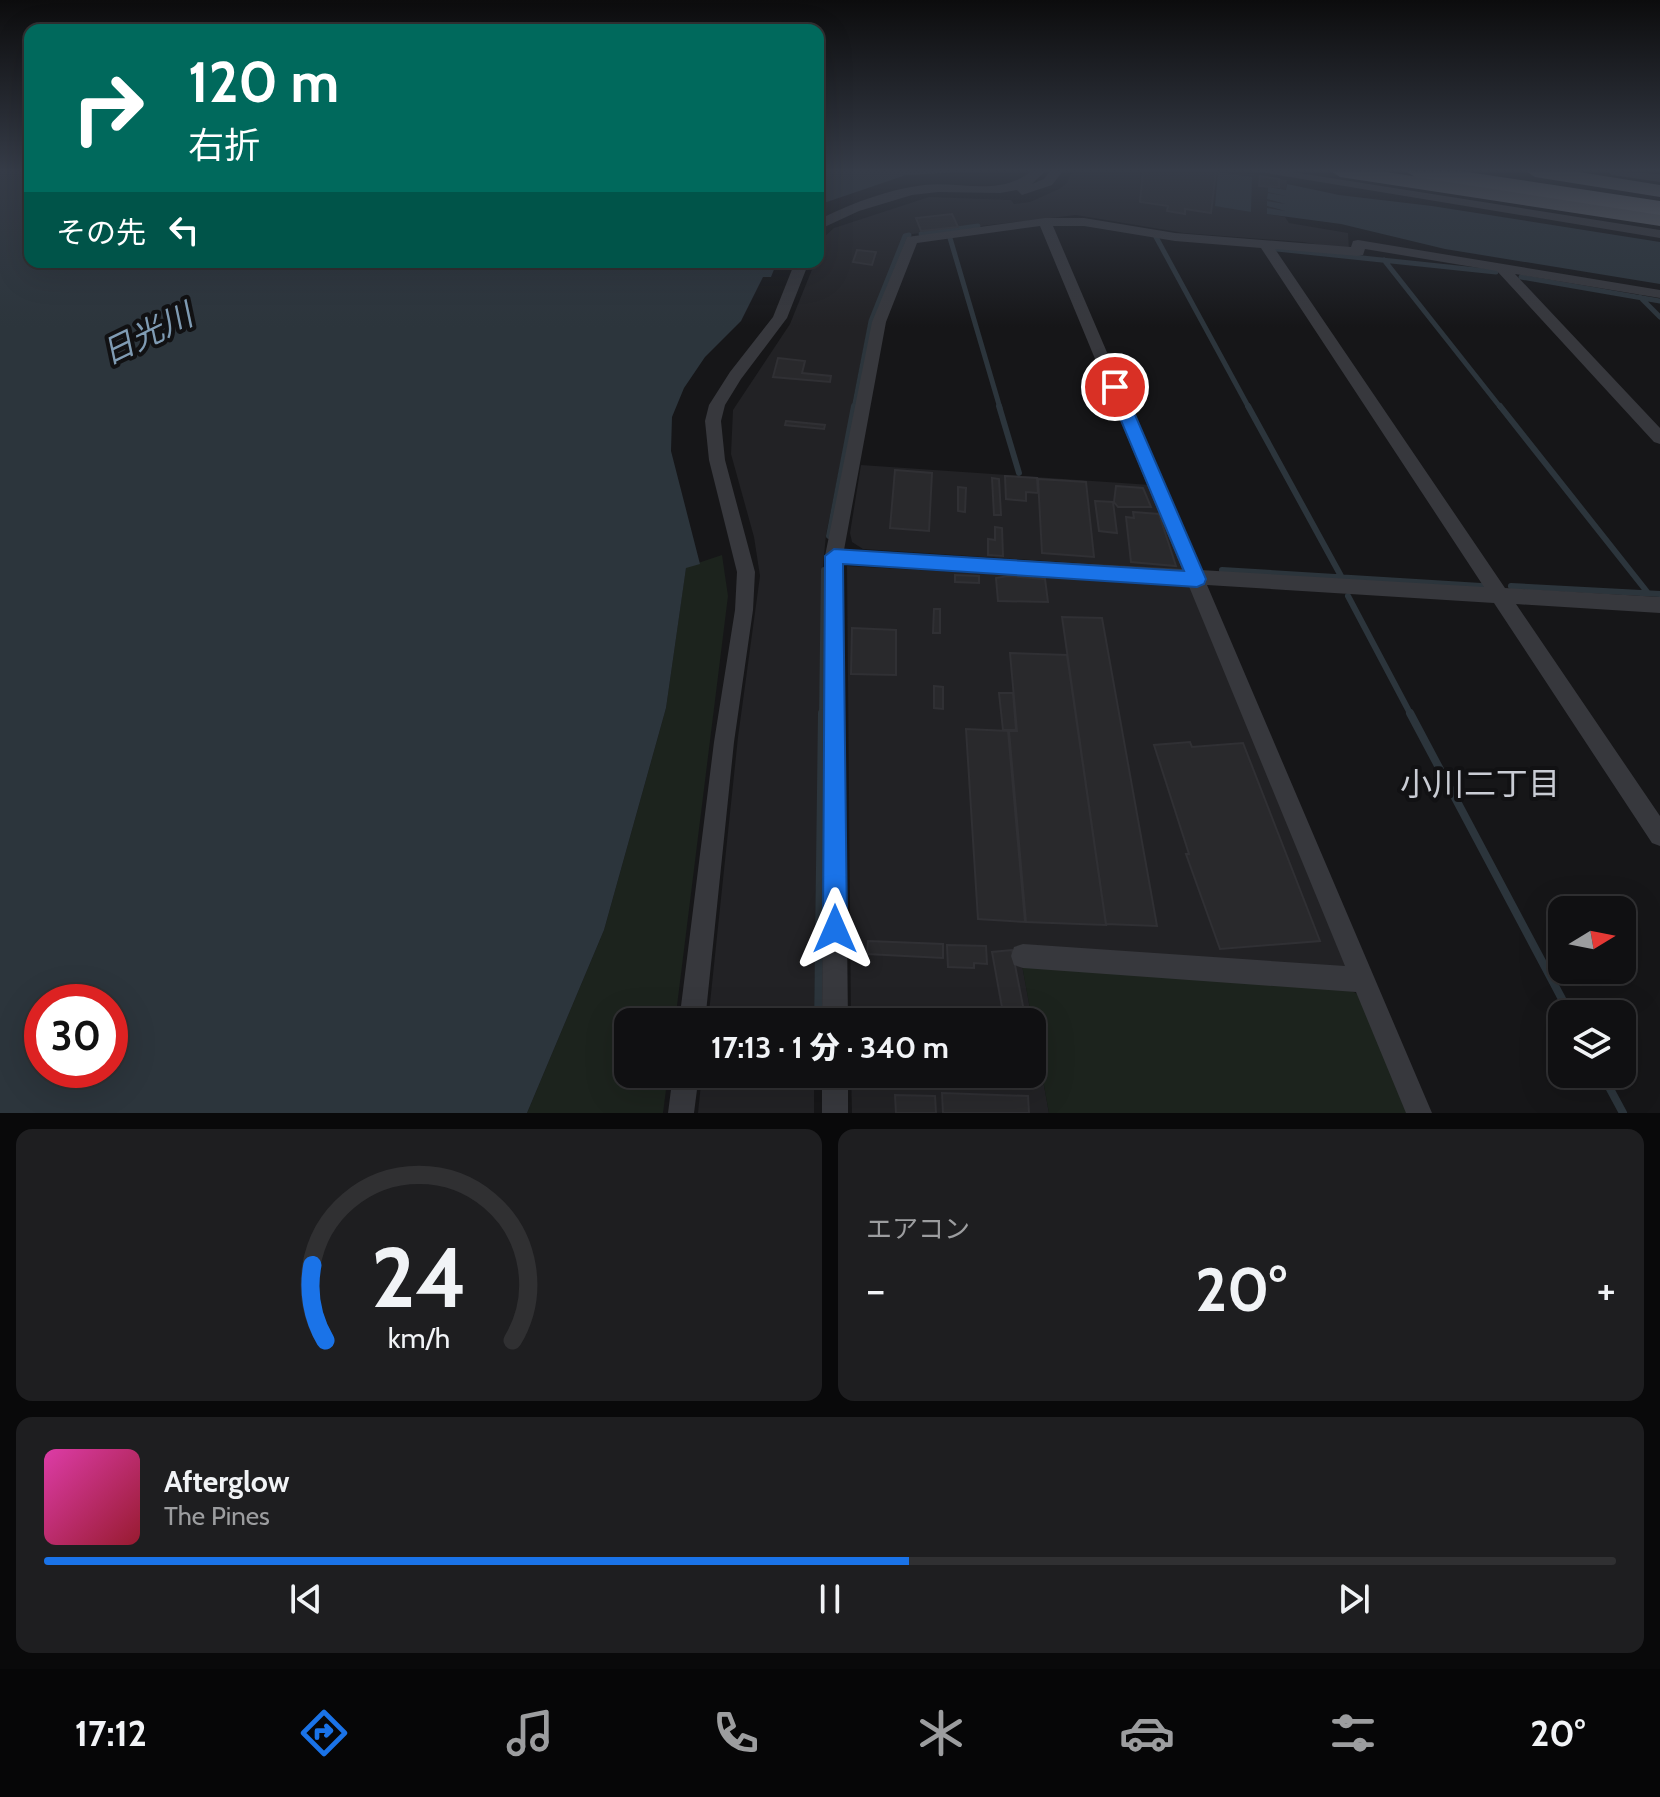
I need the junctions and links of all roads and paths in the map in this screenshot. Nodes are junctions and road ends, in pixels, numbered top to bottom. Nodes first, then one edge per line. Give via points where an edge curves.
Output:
1 (1038, 223) edge
2 (1045, 223) edge
3 (1090, 223) edge
4 (1590, 223) edge
5 (1660, 234) edge
6 (1265, 244) junction
7 (1500, 266) junction
8 (800, 268) edge
9 (1660, 294) edge
10 (1660, 438) edge
11 (834, 556) junction
12 (1197, 579) junction
13 (1501, 597) junction
14 (1660, 605) edge
15 (1660, 835) edge
16 (1023, 956) dead end
17 (1363, 980) junction
18 (694, 1008) edge
19 (835, 1008) edge
20 (684, 1088) edge
21 (835, 1088) edge
22 (681, 1113) edge
23 (835, 1113) edge
24 (1419, 1113) edge

1 - 11 street via 912,240 879,322
2 - 12 street
3 - 6 street
4 - 5 street
6 - 7 street via 1358,252 1358,244
6 - 13 street
7 - 9 street
7 - 10 street
8 - 18 street via 780,318 735,376 713,421 717,460 746,572
11 - 12 street
11 - 19 street
12 - 13 street
12 - 17 street
13 - 14 street
13 - 15 street
16 - 17 street
17 - 24 street
20 - 22 street
21 - 23 street

